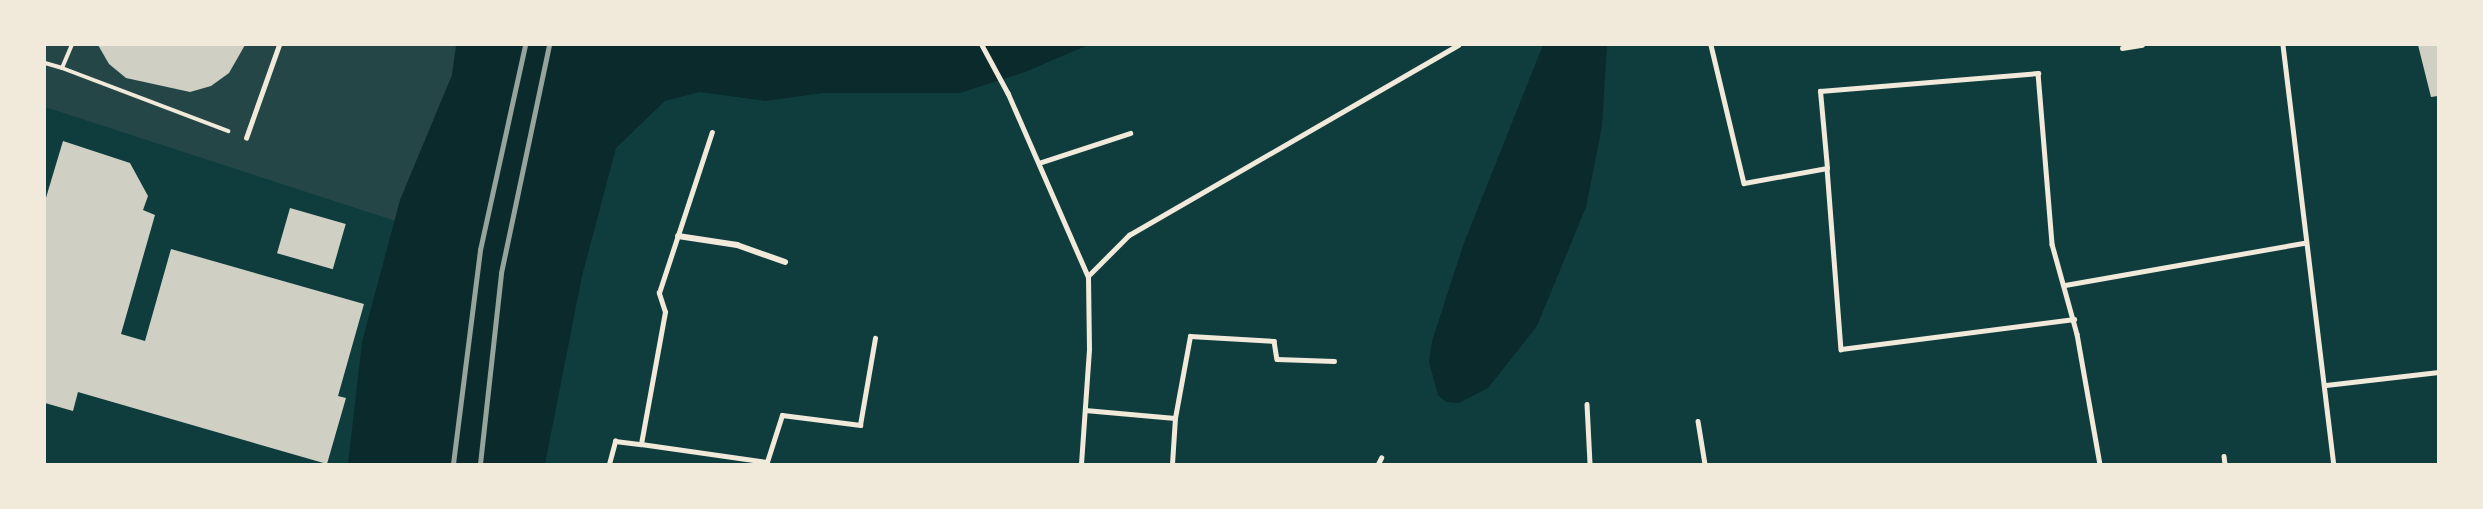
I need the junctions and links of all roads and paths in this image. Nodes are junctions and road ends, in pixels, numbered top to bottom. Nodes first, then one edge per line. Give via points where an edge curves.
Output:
1 (72, 45) edge
2 (279, 45) edge
3 (982, 45) edge
4 (1458, 45) edge
5 (1711, 45) edge
6 (2142, 45) edge
7 (2283, 45) edge
8 (2122, 48) dead end
9 (45, 63) edge
10 (62, 68) junction
11 (712, 132) dead end
12 (1130, 133) dead end
13 (246, 138) joint
14 (1039, 163) junction
15 (1827, 168) junction
16 (678, 236) junction
17 (2304, 243) junction
18 (785, 262) dead end
19 (1088, 276) junction
20 (2065, 285) junction
21 (2074, 319) junction
22 (875, 338) dead end
23 (1335, 361) dead end
24 (2438, 372) edge
25 (2326, 385) junction
26 (1587, 404) dead end
27 (1085, 410) junction
28 (1175, 418) junction
29 (1698, 421) dead end
30 (641, 444) junction
31 (2224, 456) dead end
32 (1380, 458) dead end
33 (609, 464) edge
34 (1081, 464) edge
35 (1172, 464) edge
36 (1378, 464) edge
37 (1590, 464) edge
38 (1706, 464) edge
39 (2100, 464) edge
40 (2225, 464) edge
41 (2334, 464) edge

1 - 10 path
2 - 13 lane
3 - 14 lane
4 - 19 lane via 1129,235
5 - 15 lane via 1744,183
6 - 8 lane
7 - 17 lane
9 - 10 path
10 - 13 path
11 - 16 lane
12 - 14 lane
14 - 19 lane
15 - 20 lane via 1820,91 2038,73 2052,244
15 - 21 lane via 1842,349
16 - 18 street via 737,245
16 - 30 lane via 659,293 665,312
17 - 20 lane
17 - 25 lane
19 - 27 lane
20 - 21 lane
21 - 39 lane
22 - 30 lane via 860,424 782,415 767,462
23 - 28 lane via 1276,359 1274,341 1190,336
24 - 25 lane
25 - 41 lane
26 - 37 lane
27 - 28 lane
27 - 34 lane
28 - 35 lane
29 - 38 lane
30 - 33 lane via 615,441
31 - 40 lane
32 - 36 lane

